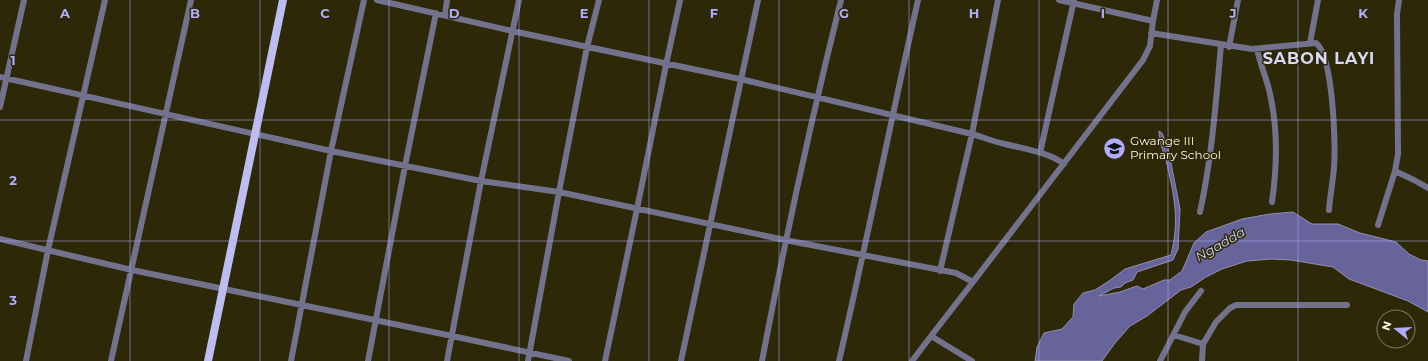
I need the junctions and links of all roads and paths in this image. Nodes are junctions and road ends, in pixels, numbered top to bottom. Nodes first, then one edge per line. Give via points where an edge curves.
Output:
1 (24, 0) edge
2 (105, 0) edge
3 (191, 0) edge
4 (283, 0) edge
5 (364, 0) edge
6 (377, 0) edge
7 (447, 0) edge
8 (519, 0) edge
9 (599, 0) edge
10 (680, 0) edge
11 (758, 0) edge
12 (840, 0) edge
13 (918, 0) edge
14 (998, 0) edge
15 (1058, 0) edge
16 (1157, 0) edge
17 (1238, 0) edge
18 (1318, 0) edge
19 (1399, 0) edge
20 (1074, 2) edge
21 (436, 13) junction
22 (444, 15) junction
23 (1153, 21) junction
24 (512, 31) junction
25 (1151, 34) junction
26 (1310, 43) junction
27 (1221, 45) junction
28 (1229, 46) junction
29 (587, 47) junction
30 (1257, 49) junction
31 (666, 64) junction
32 (3, 78) edge
33 (740, 79) junction
34 (83, 96) junction
35 (816, 98) junction
36 (0, 107) edge
37 (166, 114) junction
38 (892, 116) junction
39 (255, 133) junction
40 (972, 134) junction
41 (331, 151) junction
42 (1040, 153) junction
43 (1064, 164) junction
44 (405, 166) junction
45 (1394, 171) junction
46 (481, 181) junction
47 (1428, 188) edge
48 (558, 192) junction
49 (1272, 202) dead end
50 (637, 209) junction
51 (1329, 210) dead end
52 (1200, 212) dead end
53 (709, 225) junction
54 (1378, 225) dead end
55 (0, 239) edge
56 (785, 240) junction
57 (48, 250) junction
58 (863, 256) junction
59 (132, 270) junction
60 (940, 271) junction
61 (973, 282) junction
62 (223, 288) junction
63 (1201, 291) dead end
64 (302, 305) junction
65 (1347, 306) dead end
66 (376, 320) junction
67 (1174, 335) junction
68 (452, 336) junction
69 (931, 336) junction
70 (1203, 344) junction
71 (530, 352) junction
72 (26, 361) edge
73 (111, 361) edge
74 (208, 361) edge
75 (291, 361) edge
76 (368, 361) edge
77 (447, 361) edge
78 (528, 361) edge
79 (569, 361) edge
80 (605, 361) edge
81 (681, 361) edge
82 (762, 361) edge
83 (839, 361) edge
84 (912, 361) edge
85 (972, 361) edge
86 (1160, 361) edge
87 (1202, 361) edge

1 - 32 street
2 - 34 street
3 - 37 street
4 - 39 main road
5 - 41 street
6 - 21 street
7 - 22 street
8 - 24 street
9 - 29 street
10 - 31 street
11 - 33 street
12 - 35 street
13 - 38 street
14 - 40 street
15 - 20 street
16 - 23 street
17 - 28 street
18 - 26 street
19 - 45 street via 1396,21 1398,154
20 - 23 street
20 - 42 street
21 - 22 street
21 - 44 street
22 - 24 street
23 - 25 street
24 - 29 street
24 - 46 street
25 - 27 street
25 - 43 street via 1150,46 1143,60
26 - 30 street
26 - 51 street via 1320,46 1330,80 1334,167
27 - 28 street
27 - 52 street via 1211,145
28 - 30 street
29 - 31 street
29 - 48 street
30 - 49 street via 1274,115 1276,154
31 - 33 street
31 - 50 street
32 - 34 street
32 - 36 street
33 - 35 street
33 - 53 street
34 - 37 street
34 - 57 street
35 - 38 street
35 - 56 street
37 - 39 street
37 - 59 street
38 - 40 street
38 - 58 street
39 - 41 street
39 - 62 main road
40 - 42 street
40 - 60 street
41 - 44 street
41 - 64 street
42 - 43 street
43 - 61 street
44 - 46 street
44 - 66 street
45 - 47 street
45 - 54 street
46 - 48 street
46 - 68 street
48 - 50 street
48 - 71 street
50 - 53 street
50 - 80 street
53 - 56 street
53 - 81 street
55 - 57 street
56 - 58 street
56 - 82 street
57 - 59 street
57 - 72 street
58 - 60 street
58 - 83 street
59 - 62 street
59 - 73 street
60 - 61 street via 956,273
61 - 69 street
62 - 64 street
62 - 74 main road
63 - 67 street via 1185,312
64 - 66 street
64 - 75 street
65 - 70 street via 1236,305 1216,322
66 - 68 street
66 - 76 street
67 - 70 street
67 - 86 street
68 - 71 street
68 - 77 street
69 - 84 street
69 - 85 street
70 - 87 street
71 - 78 street
71 - 79 street

